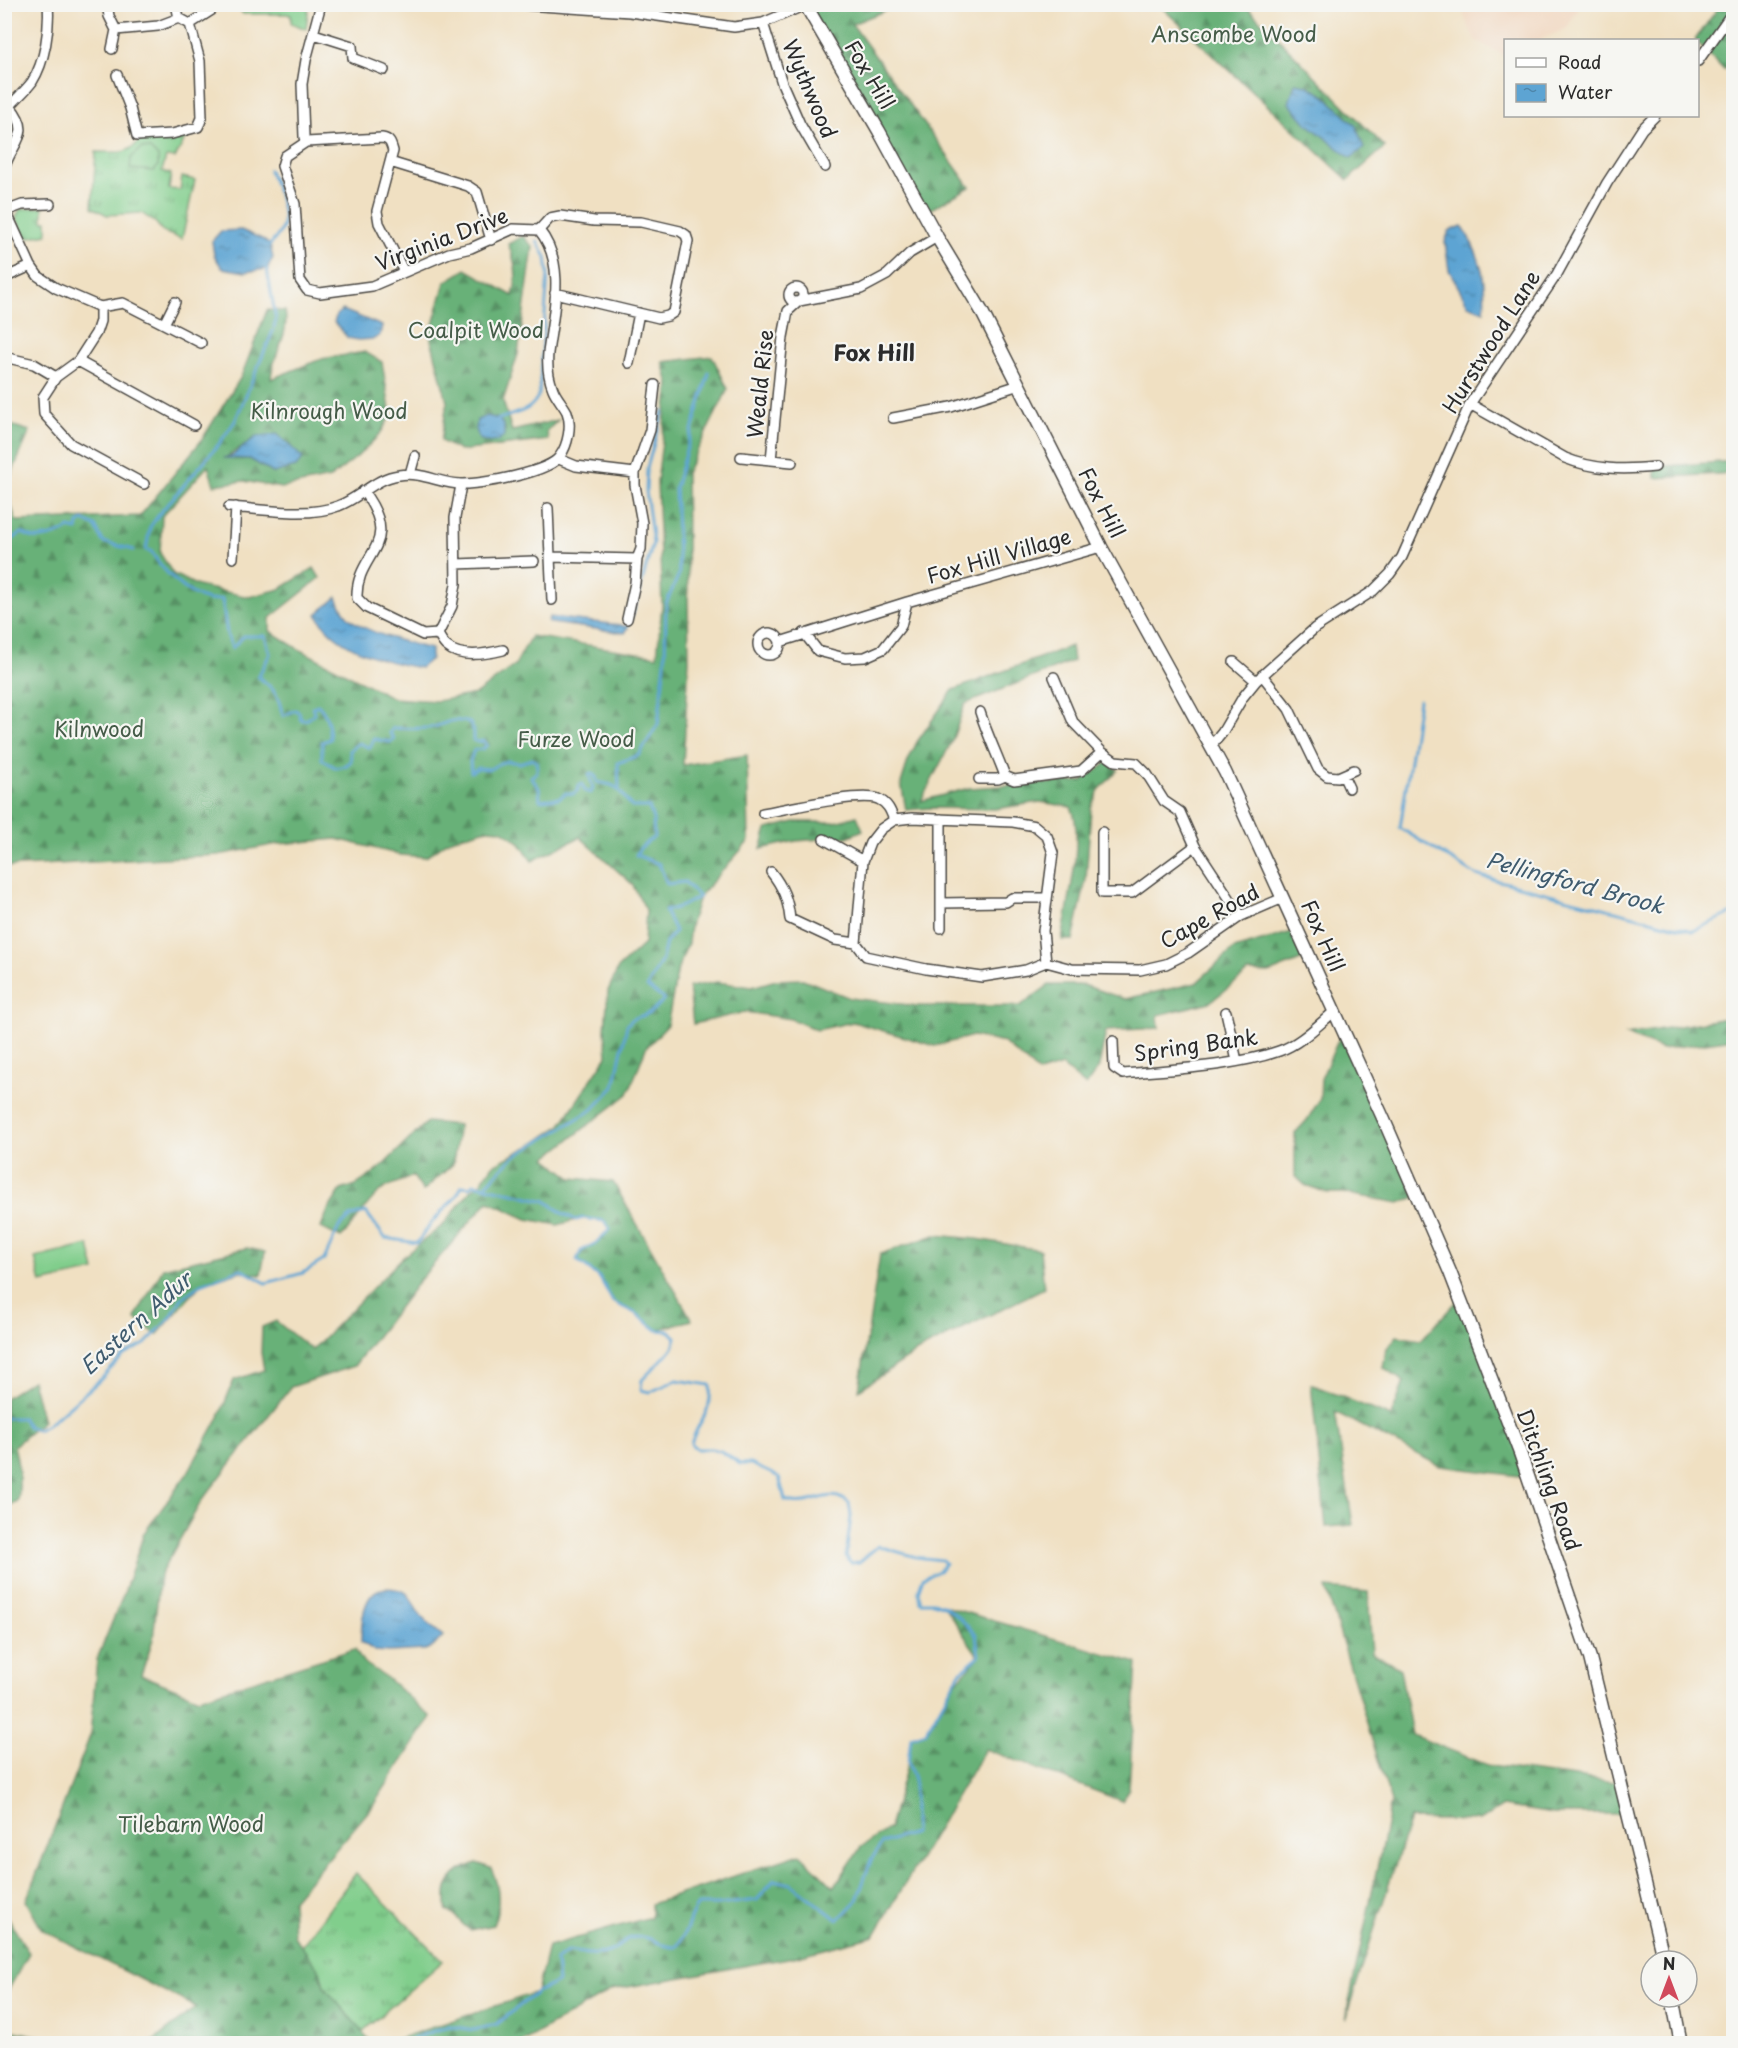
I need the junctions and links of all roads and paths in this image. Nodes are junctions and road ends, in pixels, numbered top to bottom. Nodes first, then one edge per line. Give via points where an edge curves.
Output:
1 (48, 4) edge
2 (107, 4) edge
3 (176, 4) edge
4 (321, 4) edge
5 (510, 4) edge
6 (805, 5) edge
7 (212, 10) dead end
8 (1734, 10) edge
9 (179, 18) junction
10 (763, 23) junction
11 (190, 24) junction
12 (116, 30) junction
13 (314, 34) junction
14 (112, 49) dead end
15 (1699, 60) edge
16 (384, 70) dead end
17 (117, 75) dead end
18 (7, 106) edge
19 (1654, 117) edge
20 (306, 142) junction
21 (390, 162) junction
22 (825, 168) dead end
23 (4, 169) edge
24 (50, 204) dead end
25 (5, 209) edge
26 (539, 230) junction
27 (937, 237) junction
28 (491, 240) junction
29 (31, 266) junction
30 (404, 272) junction
31 (4, 278) edge
32 (555, 293) junction
33 (804, 298) junction
34 (175, 302) dead end
35 (100, 306) junction
36 (788, 311) junction
37 (639, 314) junction
38 (164, 324) junction
39 (201, 343) dead end
40 (4, 357) edge
41 (78, 361) junction
42 (629, 363) dead end
43 (56, 377) junction
44 (655, 385) dead end
45 (1019, 385) junction
46 (1470, 404) junction
47 (893, 418) dead end
48 (194, 426) dead end
49 (415, 456) dead end
50 (741, 457) dead end
51 (559, 459) junction
52 (771, 460) junction
53 (792, 462) dead end
54 (1655, 467) dead end
55 (635, 473) junction
56 (410, 474) junction
57 (144, 484) dead end
58 (461, 484) junction
59 (363, 491) junction
60 (548, 508) dead end
61 (1101, 547) junction
62 (550, 557) junction
63 (233, 558) dead end
64 (637, 559) junction
65 (534, 561) dead end
66 (456, 564) junction
67 (552, 600) dead end
68 (907, 602) junction
69 (627, 619) dead end
70 (804, 633) junction
71 (438, 634) junction
72 (780, 642) dead end
73 (503, 650) dead end
74 (1234, 662) dead end
75 (1054, 677) dead end
76 (1259, 678) junction
77 (980, 712) dead end
78 (1211, 746) junction
79 (1102, 752) junction
80 (1354, 770) dead end
81 (1343, 775) junction
82 (1005, 776) junction
83 (979, 779) dead end
84 (1349, 788) dead end
85 (763, 813) dead end
86 (941, 819) junction
87 (894, 820) junction
88 (1102, 832) dead end
89 (824, 839) dead end
90 (1195, 846) junction
91 (863, 861) junction
92 (771, 872) dead end
93 (1283, 897) junction
94 (1046, 898) junction
95 (941, 903) junction
96 (1241, 916) junction
97 (941, 928) dead end
98 (856, 943) junction
99 (1046, 962) junction
100 (1335, 1011) junction
101 (1226, 1012) dead end
102 (1344, 1029) joint
103 (1113, 1041) dead end
104 (1236, 1061) junction
105 (1661, 1949) edge
106 (1674, 2009) edge
107 (1681, 2043) edge

1 - 18 street via 45,44 38,68 32,81
2 - 12 street
3 - 9 street
4 - 13 street
5 - 10 street via 630,12 734,27
6 - 10 street
6 - 27 main road, Fox Hill
7 - 11 street
8 - 15 street
9 - 11 street
9 - 12 street via 158,26
10 - 22 street, Wythwood via 800,124
11 - 17 street via 200,61 202,118 198,127 135,140 134,121
12 - 14 street
13 - 16 street via 352,46 353,58
13 - 20 street via 302,84
18 - 23 street via 18,116 22,128
19 - 46 street, Hurstwood Lane via 1617,167 1557,274
20 - 21 street via 387,139 393,151
20 - 30 street, Virginia Drive via 285,156 282,166 295,204 300,280 308,290 320,293 372,286
21 - 28 street via 477,192
21 - 30 street via 377,212
24 - 25 street
25 - 29 street
26 - 28 street, Virginia Drive via 513,229
26 - 32 street, Virginia Drive via 549,242 556,265
26 - 37 street via 550,218 560,216 641,222 686,235 674,312 659,318
27 - 33 street via 910,253 887,275 861,289
27 - 45 main road, Fox Hill via 981,310
28 - 30 street, Virginia Drive
29 - 31 street
29 - 35 street via 56,288
32 - 37 street
32 - 51 street, Virginia Drive via 547,366 570,424
33 - 36 street, Weald Rise
33 - 36 street, Weald Rise via 792,301 789,295
34 - 38 street
35 - 38 street via 123,303
35 - 41 street via 96,333
36 - 52 street, Weald Rise
37 - 42 street
38 - 39 street
40 - 43 street via 34,363
41 - 43 street
41 - 48 street
43 - 57 street via 43,397 44,414 70,444
44 - 55 street via 650,430
45 - 47 street via 951,406
45 - 61 main road, Fox Hill
46 - 54 street via 1580,464 1599,468
46 - 76 street, Hurstwood Lane via 1412,537 1390,573 1373,591 1315,628
49 - 56 street
50 - 52 street, Weald Rise
51 - 55 street via 576,466
51 - 58 street via 549,466 503,479
52 - 53 street, Weald Rise
55 - 64 street via 642,523
56 - 58 street
56 - 59 street via 382,480
58 - 66 street via 455,518
59 - 63 street via 340,506 323,511 233,507
59 - 71 street via 378,516 379,542 356,585 357,598 367,608 423,635
60 - 62 street
61 - 68 street, Fox Hill Village
61 - 78 main road, Fox Hill
62 - 64 street
62 - 67 street
64 - 69 street
65 - 66 street
66 - 71 street via 452,606
68 - 70 street, Fox Hill Village
68 - 70 street, Fox Hill Village via 901,627 883,649 865,657 845,658 818,651
70 - 72 street, Fox Hill Village
71 - 73 street via 447,647 464,654
74 - 76 street
75 - 79 street via 1073,722
76 - 78 street, Hurstwood Lane
76 - 81 street via 1289,709 1317,769 1327,776
77 - 82 street
78 - 93 main road, Fox Hill
79 - 82 street via 1080,771 1014,780
79 - 90 street via 1115,761 1136,763 1147,774 1164,801 1180,812
80 - 81 street
81 - 84 street
82 - 83 street
85 - 87 street via 828,801 878,799 890,808
86 - 87 street
86 - 94 street via 1035,826 1047,836 1053,853
86 - 95 street
87 - 91 street via 870,843
88 - 90 street via 1102,893 1131,893
89 - 91 street
90 - 96 street
91 - 98 street
92 - 98 street via 788,901 790,919 835,940
93 - 96 street, Cape Road
93 - 100 main road, Fox Hill
94 - 95 street
94 - 99 street via 1042,931
95 - 97 street
96 - 99 street, Cape Road via 1166,964 1140,970 1072,969
98 - 99 street via 866,956 982,977 1026,970
100 - 102 main road, Fox Hill
100 - 104 street, Spring Bank via 1280,1051
101 - 104 street
102 - 105 main road, Ditchling Road via 1450,1272 1540,1511 1590,1658
103 - 104 street, Spring Bank via 1114,1068 1123,1074
106 - 107 main road

